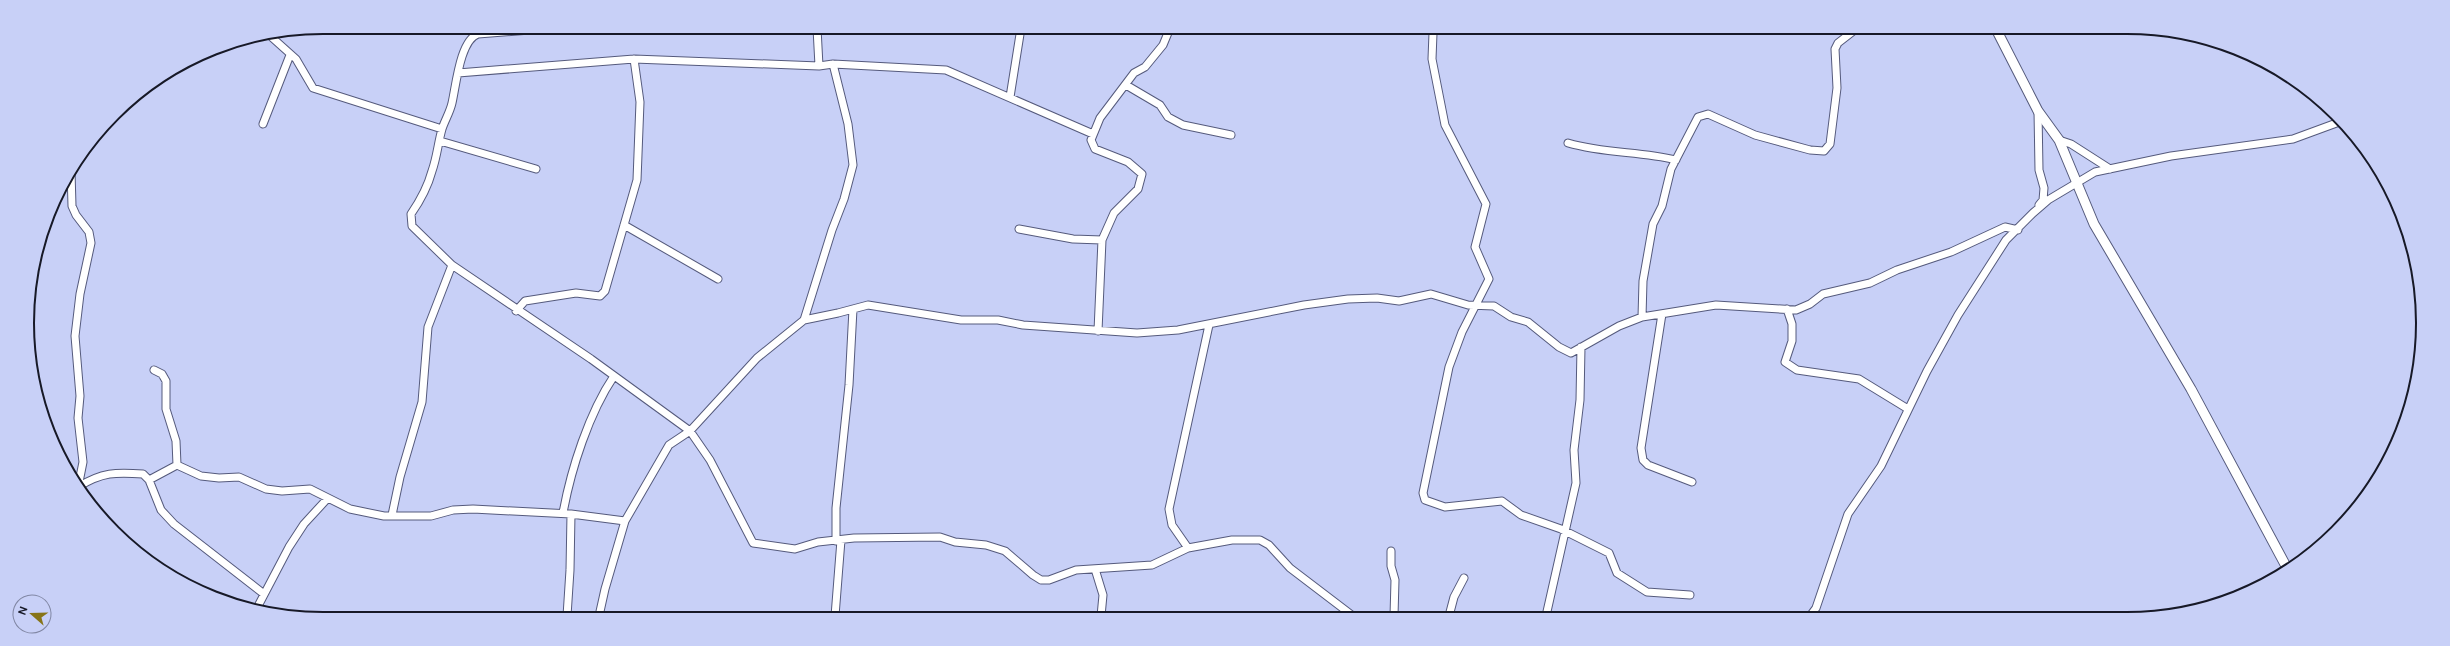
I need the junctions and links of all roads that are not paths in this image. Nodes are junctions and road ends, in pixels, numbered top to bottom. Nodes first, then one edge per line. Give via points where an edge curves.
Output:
1 (481, 34) edge
2 (817, 34) edge
3 (1020, 34) edge
4 (1168, 34) edge
5 (1433, 34) edge
6 (1850, 34) edge
7 (1999, 34) edge
8 (274, 38) edge
9 (290, 54) junction
10 (634, 59) junction
11 (833, 64) junction
12 (819, 66) junction
13 (458, 74) junction
14 (1126, 85) junction
15 (1010, 97) junction
16 (2038, 110) junction
17 (263, 124) dead end
18 (2336, 124) edge
19 (442, 129) junction
20 (1093, 134) junction
21 (1231, 135) dead end
22 (2059, 140) junction
23 (440, 141) junction
24 (1568, 143) dead end
25 (1676, 160) junction
26 (536, 169) dead end
27 (2110, 169) junction
28 (71, 181) edge
29 (2079, 184) junction
30 (2034, 214) junction
31 (624, 225) junction
32 (1019, 228) dead end
33 (2018, 230) junction
34 (1102, 240) junction
35 (452, 265) junction
36 (718, 279) dead end
37 (1477, 305) junction
38 (853, 309) junction
39 (1787, 310) junction
40 (516, 311) junction
41 (1662, 314) junction
42 (1642, 317) junction
43 (804, 320) junction
44 (1210, 325) junction
45 (1098, 331) junction
46 (1581, 347) junction
47 (154, 370) dead end
48 (614, 376) junction
49 (1908, 409) junction
50 (690, 431) junction
51 (177, 465) junction
52 (80, 479) edge
53 (150, 480) junction
54 (1692, 482) dead end
55 (83, 484) edge
56 (327, 499) junction
57 (563, 514) junction
58 (571, 514) junction
59 (392, 515) junction
60 (625, 521) junction
61 (1565, 531) junction
62 (839, 541) junction
63 (1188, 548) junction
64 (1391, 551) dead end
65 (2285, 565) edge
66 (1095, 569) junction
67 (1464, 578) dead end
68 (264, 594) junction
69 (1690, 595) dead end
70 (259, 604) edge
71 (567, 612) edge
72 (600, 612) edge
73 (835, 612) edge
74 (1101, 612) edge
75 (1348, 612) edge
76 (1394, 612) edge
77 (1450, 612) edge
78 (1547, 612) edge
79 (1813, 612) edge

1 - 13 street via 472,36
2 - 12 street
3 - 15 street
4 - 14 street via 1163,45 1145,67 1134,73
5 - 37 street via 1432,59 1445,125 1486,204 1475,247 1489,279
6 - 25 street via 1838,43 1835,49 1837,88 1830,144 1824,151 1810,150 1755,135 1708,114 1698,117
7 - 16 street
8 - 9 street
9 - 17 street
9 - 19 street via 314,88
10 - 12 street
10 - 13 street
10 - 31 street via 640,102 638,168
11 - 12 street
11 - 15 street via 946,70
11 - 43 street via 848,124 853,165
13 - 19 street via 452,104
14 - 20 street via 1100,118
14 - 21 street via 1160,105 1168,117 1183,125
15 - 20 street
16 - 22 street
16 - 30 street via 2039,170 2044,188 2043,200
18 - 27 street via 2293,139 2171,156
19 - 23 street
20 - 34 street via 1092,145 1095,149 1128,162 1142,174 1138,189 1114,213
22 - 27 street via 2071,144
22 - 29 street
23 - 26 street
23 - 35 street via 430,178 421,200 411,214 412,226
24 - 25 street via 1612,153 1661,156
25 - 42 street via 1665,186 1662,206 1653,224 1643,281
27 - 29 street via 2095,172
28 - 52 street via 72,206 89,232 91,243 80,294 75,336 80,396 78,418 83,462
29 - 30 street via 2048,200
29 - 65 street via 2094,224 2191,389
30 - 33 street
31 - 36 street
31 - 40 street via 603,294 600,296 576,293 525,301
32 - 34 street via 1073,239
33 - 39 street via 2005,228 1951,252 1870,282 1823,294 1810,304 1796,310
33 - 49 street via 2006,240 1958,315
34 - 45 street
35 - 40 street
35 - 59 street via 428,327 422,402 400,477
37 - 44 street via 1431,294 1399,300 1348,299 1304,305
37 - 46 street via 1494,306 1510,317 1528,322 1559,347 1571,353
37 - 61 street via 1462,332 1450,367 1423,493 1425,500 1445,507 1502,501 1521,515
38 - 43 street
38 - 45 street via 868,305 961,320 998,320 1023,325
38 - 62 street via 849,385 836,508
39 - 41 street via 1716,305
39 - 49 street via 1792,324 1792,341 1785,362 1798,370 1859,379
40 - 48 street
41 - 42 street
41 - 54 street via 1641,448 1643,460 1648,465
42 - 46 street via 1619,326
43 - 50 street via 757,358
44 - 45 street via 1137,333
44 - 63 street via 1170,509 1172,525
46 - 61 street via 1580,400 1574,450 1576,483
47 - 51 street via 162,374 166,381 166,409 176,441
48 - 50 street
48 - 57 street via 596,404 566,497
49 - 79 street via 1881,466 1848,514
50 - 60 street via 669,445
50 - 62 street via 710,460 753,543 795,549 818,542
51 - 53 street
51 - 56 street via 201,476 239,477 266,489 310,489
53 - 55 street via 143,474 104,474
53 - 68 street via 161,510 174,524
56 - 59 street via 350,509
56 - 68 street via 304,524
57 - 58 street
57 - 59 street via 473,509 453,510 432,516
58 - 60 street
58 - 71 street
60 - 72 street via 604,589
61 - 69 street via 1609,553 1617,573 1646,592
61 - 78 street
62 - 66 street via 854,538 940,537 955,542 986,545 1005,551 1040,580 1049,580 1076,570
62 - 73 street
63 - 66 street via 1152,565
63 - 75 street via 1239,540 1264,541 1290,568
64 - 76 street via 1391,566 1395,580
66 - 74 street via 1102,595
67 - 77 street via 1454,597
68 - 70 street

